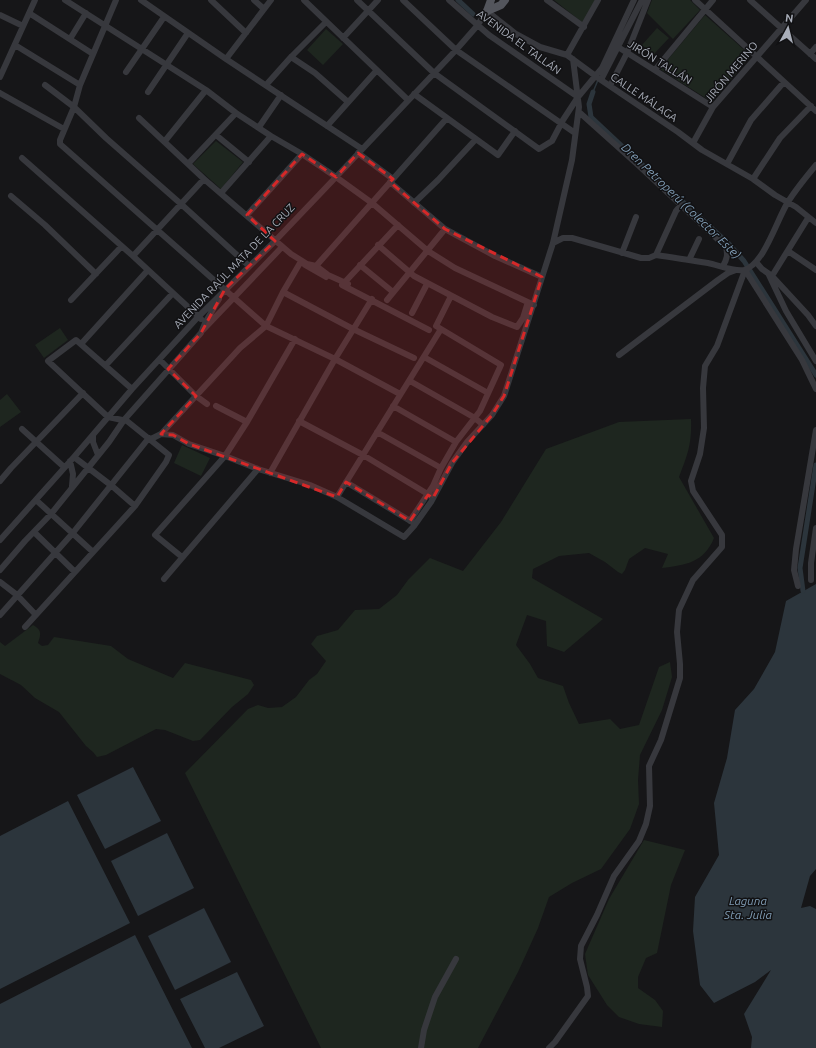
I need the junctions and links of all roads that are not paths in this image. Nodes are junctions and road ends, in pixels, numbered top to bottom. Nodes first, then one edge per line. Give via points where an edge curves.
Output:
1 (35, 0) edge
2 (65, 0) edge
3 (116, 0) edge
4 (141, 0) edge
5 (211, 0) edge
6 (254, 0) edge
7 (271, 0) edge
8 (304, 0) edge
9 (357, 0) edge
10 (378, 0) edge
11 (404, 0) edge
12 (449, 0) edge
13 (491, 0) edge
14 (505, 0) edge
15 (598, 0) edge
16 (639, 0) edge
17 (648, 0) edge
18 (695, 0) edge
19 (713, 0) edge
20 (750, 0) edge
21 (806, 0) edge
22 (549, 1) edge
23 (758, 2) edge
24 (264, 9) junction
25 (368, 10) junction
26 (705, 10) junction
27 (487, 11) junction
28 (86, 13) junction
29 (29, 14) junction
30 (0, 15) edge
31 (164, 17) junction
32 (326, 22) junction
33 (23, 26) junction
34 (106, 26) junction
35 (477, 26) junction
36 (584, 27) junction
37 (781, 28) junction
38 (246, 33) junction
39 (188, 34) junction
40 (344, 38) junction
41 (70, 39) junction
42 (16, 45) junction
43 (618, 47) junction
44 (816, 47) edge
45 (142, 49) junction
46 (456, 50) junction
47 (627, 53) junction
48 (93, 54) junction
49 (810, 54) junction
50 (567, 55) junction
51 (756, 56) junction
52 (291, 57) junction
53 (226, 59) junction
54 (573, 59) junction
55 (816, 60) edge
56 (167, 66) junction
57 (377, 70) junction
58 (655, 70) junction
59 (126, 72) dead end
60 (434, 73) junction
61 (0, 78) edge
62 (598, 78) junction
63 (784, 82) junction
64 (45, 85) dead end
65 (80, 85) junction
66 (266, 86) junction
67 (610, 86) junction
68 (206, 90) junction
69 (148, 92) dead end
70 (0, 93) edge
71 (414, 94) junction
72 (281, 95) junction
73 (578, 97) junction
74 (408, 100) junction
75 (348, 102) junction
76 (811, 106) junction
77 (74, 107) junction
78 (713, 107) junction
79 (816, 111) edge
80 (579, 112) junction
81 (236, 113) junction
82 (139, 118) dead end
83 (447, 118) junction
84 (561, 124) junction
85 (327, 126) junction
86 (259, 127) junction
87 (64, 129) junction
88 (515, 131) junction
89 (575, 133) junction
90 (216, 135) junction
91 (271, 136) junction
92 (476, 139) junction
93 (165, 141) junction
94 (693, 143) junction
95 (360, 151) junction
96 (302, 154) junction
97 (22, 158) dead end
98 (248, 162) junction
99 (188, 164) junction
100 (726, 164) junction
101 (816, 165) edge
102 (336, 177) junction
103 (204, 179) junction
104 (753, 179) junction
105 (392, 180) junction
106 (221, 193) junction
107 (11, 196) dead end
108 (372, 203) junction
109 (414, 203) junction
110 (787, 203) junction
111 (181, 204) junction
112 (681, 206) junction
113 (247, 215) junction
114 (636, 217) dead end
115 (808, 218) junction
116 (816, 223) edge
117 (398, 225) junction
118 (445, 229) junction
119 (157, 231) junction
120 (556, 232) junction
121 (572, 238) junction
122 (699, 239) dead end
123 (275, 241) junction
124 (553, 243) junction
125 (378, 245) junction
126 (121, 246) junction
127 (282, 247) junction
128 (428, 250) junction
129 (788, 251) junction
130 (622, 252) junction
131 (291, 254) junction
132 (656, 255) junction
133 (133, 256) junction
134 (689, 260) junction
135 (756, 262) junction
136 (300, 263) junction
137 (360, 265) junction
138 (249, 266) junction
139 (316, 266) junction
140 (722, 266) junction
141 (148, 270) junction
142 (736, 270) junction
143 (745, 270) junction
144 (816, 270) edge
145 (409, 273) junction
146 (96, 274) junction
147 (770, 274) junction
148 (542, 277) junction
149 (718, 280) junction
150 (426, 284) junction
151 (225, 289) junction
152 (283, 292) junction
153 (393, 292) junction
154 (173, 293) junction
155 (451, 296) junction
156 (234, 298) junction
157 (372, 299) junction
158 (71, 300) dead end
159 (387, 300) dead end
160 (531, 303) junction
161 (412, 313) dead end
162 (198, 317) junction
163 (205, 323) junction
164 (266, 326) junction
165 (816, 326) edge
166 (353, 329) junction
167 (441, 329) junction
168 (429, 330) dead end
169 (201, 333) junction
170 (295, 339) junction
171 (81, 344) junction
172 (619, 355) dead end
173 (424, 357) junction
174 (414, 358) dead end
175 (335, 359) junction
176 (160, 360) junction
177 (816, 361) edge
178 (106, 365) junction
179 (168, 368) junction
180 (410, 381) junction
181 (132, 389) junction
182 (816, 389) edge
183 (83, 393) junction
184 (488, 393) junction
185 (400, 394) junction
186 (196, 396) junction
187 (207, 404) dead end
188 (216, 406) dead end
189 (392, 406) junction
190 (108, 417) junction
191 (475, 418) junction
192 (124, 420) junction
193 (299, 421) junction
194 (247, 422) junction
195 (483, 425) junction
196 (22, 429) dead end
197 (816, 430) edge
198 (377, 432) junction
199 (161, 434) junction
200 (93, 435) junction
201 (148, 439) junction
202 (36, 442) junction
203 (456, 442) junction
204 (98, 455) junction
205 (363, 455) junction
206 (225, 456) junction
207 (72, 459) junction
208 (64, 467) junction
209 (87, 468) junction
210 (441, 468) junction
211 (258, 469) junction
212 (270, 472) junction
213 (0, 481) edge
214 (346, 482) junction
215 (112, 486) junction
216 (72, 488) junction
217 (337, 496) junction
218 (431, 496) junction
219 (36, 500) junction
220 (134, 506) junction
221 (51, 514) junction
222 (413, 523) junction
223 (816, 528) edge
224 (34, 532) junction
225 (72, 534) junction
226 (0, 540) edge
227 (55, 552) junction
228 (93, 552) junction
229 (182, 557) junction
230 (0, 570) edge
231 (75, 572) junction
232 (164, 578) dead end
233 (811, 580) dead end
234 (0, 582) edge
235 (798, 586) dead end
236 (17, 595) junction
237 (0, 615) edge
238 (36, 615) junction
239 (25, 627) dead end
240 (456, 959) dead end
241 (421, 1048) edge
242 (549, 1048) edge

1 - 29 street
2 - 28 street
3 - 34 street
4 - 31 street
5 - 38 street
6 - 24 street
7 - 24 street
8 - 32 street
9 - 25 street
10 - 25 street
11 - 46 street
12 - 35 street, AVENIDA EL TALLÁN
13 - 27 main road, AVENIDA RAÚL MATA DE LA CRUZ
14 - 27 main road, AVENIDA RAÚL MATA DE LA CRUZ via 501,5
15 - 36 street
16 - 43 street
16 - 62 street
17 - 47 street
18 - 26 street
19 - 26 street
20 - 23 street
21 - 37 street, JIRÓN MERINO
22 - 36 street
23 - 37 street
24 - 38 street
25 - 40 street
25 - 60 street
26 - 51 street
26 - 58 street
27 - 35 street, AVENIDA RAÚL MATA DE LA CRUZ
27 - 50 street, CALLE MÁLAGA via 516,34 540,47
28 - 34 street
28 - 41 street
29 - 33 street
29 - 41 street
30 - 33 street
31 - 39 street
31 - 45 street
32 - 40 street
32 - 52 street
33 - 42 street
34 - 45 street
34 - 48 street
35 - 46 street, AVENIDA RAÚL MATA DE LA CRUZ
35 - 73 street, AVENIDA EL TALLÁN
36 - 50 street
37 - 49 street
37 - 51 street, JIRÓN MERINO
38 - 53 street
39 - 53 street
39 - 56 street
40 - 57 street
41 - 48 street
42 - 61 street
42 - 65 street
43 - 47 street, JIRÓN TALLÁN
43 - 62 street
44 - 49 street
45 - 56 street
45 - 59 street
46 - 60 street, AVENIDA RAÚL MATA DE LA CRUZ
46 - 84 street
47 - 58 street, JIRÓN TALLÁN
47 - 67 street
48 - 65 street
49 - 55 street
50 - 54 street, CALLE MÁLAGA
51 - 63 street
51 - 78 street, JIRÓN MERINO
52 - 66 street
52 - 75 street via 315,73
53 - 66 street
54 - 62 street, CALLE MÁLAGA
54 - 73 street
56 - 68 street
56 - 69 street
57 - 74 street
57 - 75 street
58 - 78 street, JIRÓN TALLÁN
60 - 71 street, AVENIDA RAÚL MATA DE LA CRUZ
60 - 88 street
62 - 67 street, CALLE MÁLAGA
62 - 73 street
63 - 76 street
63 - 100 street via 751,120
64 - 77 street
65 - 77 street
66 - 72 street
67 - 94 street, CALLE MÁLAGA
68 - 81 street
68 - 93 street
70 - 87 street
71 - 74 street, AVENIDA RAÚL MATA DE LA CRUZ
71 - 83 street
72 - 85 street
72 - 86 street
73 - 80 street
73 - 84 street
74 - 95 street, AVENIDA RAÚL MATA DE LA CRUZ
75 - 85 street
76 - 79 street
76 - 104 street via 780,138
77 - 87 street
77 - 111 street
78 - 94 street, JIRÓN MERINO
80 - 89 street
80 - 112 street
81 - 86 street
81 - 90 street
82 - 93 street
83 - 92 street
83 - 105 street
84 - 88 street via 552,141 539,149
84 - 89 street
85 - 95 street
86 - 91 street
87 - 119 street via 60,140 62,146
88 - 92 street via 498,155
89 - 120 street via 572,160
90 - 98 street
90 - 99 street
91 - 96 street
91 - 98 street
92 - 109 street
93 - 99 street
94 - 100 street, CALLE MÁLAGA
95 - 102 street, AVENIDA RAÚL MATA DE LA CRUZ
95 - 105 street
96 - 102 street
96 - 113 street
97 - 126 street
98 - 106 street
99 - 103 street
100 - 104 street, CALLE MÁLAGA
101 - 110 street
102 - 108 street
102 - 123 street, AVENIDA RAÚL MATA DE LA CRUZ
103 - 106 street
103 - 111 street
104 - 110 street, CALLE MÁLAGA
105 - 108 street
105 - 109 street
106 - 113 street
107 - 146 street
108 - 117 street
108 - 139 street
109 - 118 street
110 - 115 street, CALLE MÁLAGA
110 - 135 street
111 - 119 street
111 - 138 street
112 - 132 street via 676,210
112 - 140 street via 726,247 728,254
113 - 123 street
114 - 130 street
115 - 116 street, CALLE MÁLAGA
115 - 129 street
117 - 125 street
117 - 128 street
118 - 128 street
118 - 148 street
119 - 133 street
119 - 151 street
120 - 121 street
120 - 124 street
121 - 124 street via 564,238
121 - 130 street
122 - 134 street
123 - 127 street
123 - 138 street, AVENIDA RAÚL MATA DE LA CRUZ
124 - 148 street
125 - 137 street
125 - 145 street
126 - 133 street
126 - 146 street
127 - 131 street
127 - 156 street
128 - 145 street
128 - 160 street via 455,268
129 - 144 street
129 - 147 street
130 - 132 street via 641,258
131 - 136 street
131 - 139 street via 307,264
132 - 134 street
133 - 141 street
134 - 140 street
135 - 143 street
135 - 147 street
136 - 152 street
136 - 157 street
137 - 139 street via 346,284
137 - 153 street
138 - 151 street, AVENIDA RAÚL MATA DE LA CRUZ
140 - 142 street
140 - 149 street
141 - 154 street
141 - 171 street
142 - 143 street
142 - 149 street
143 - 182 street via 802,360
143 - 242 street via 717,346 705,366 704,428 700,454 691,481 693,491 722,535 722,547 693,580 679,610 677,632 680,678 662,740 649,766 650,806 646,824 639,841 611,881 581,946 580,959 588,996
145 - 150 street
145 - 153 street
146 - 158 street
147 - 165 street
147 - 177 street via 786,311
148 - 160 street
149 - 172 street
150 - 155 street
150 - 161 street
151 - 156 street
151 - 162 street, AVENIDA RAÚL MATA DE LA CRUZ
151 - 163 street
152 - 164 street
152 - 166 street
153 - 159 street
154 - 162 street
154 - 178 street
155 - 160 street via 516,327
155 - 167 street via 436,326
156 - 164 street
156 - 169 street
157 - 166 street
157 - 168 street
160 - 195 street via 504,396
162 - 163 street
162 - 176 street, AVENIDA RAÚL MATA DE LA CRUZ
163 - 169 street
164 - 170 street
164 - 186 street via 240,348
166 - 174 street
166 - 175 street
167 - 173 street
167 - 184 street via 501,365
169 - 179 street
170 - 175 street
170 - 194 street
171 - 178 street
171 - 183 street via 76,340 48,362
173 - 180 street
173 - 184 street
175 - 185 street
175 - 193 street
176 - 179 street
176 - 181 street, AVENIDA RAÚL MATA DE LA CRUZ
178 - 181 street
179 - 186 street
179 - 192 street
180 - 185 street
180 - 191 street
181 - 190 street, AVENIDA RAÚL MATA DE LA CRUZ
183 - 190 street
183 - 202 street
184 - 191 street
185 - 189 street
186 - 187 street
186 - 199 street
188 - 194 street
189 - 198 street
189 - 203 street
190 - 192 street
190 - 200 street, AVENIDA RAÚL MATA DE LA CRUZ
191 - 195 street
191 - 203 street
192 - 201 street
192 - 204 street
193 - 205 street
193 - 212 street
194 - 206 street
195 - 218 street via 467,442
196 - 202 street
197 - 235 street via 796,549 794,570
198 - 205 street
198 - 210 street
199 - 201 street
199 - 206 street via 173,435 189,444
200 - 204 street
200 - 207 street, AVENIDA RAÚL MATA DE LA CRUZ
201 - 215 street
201 - 220 street via 169,455
202 - 208 street
202 - 213 street
203 - 210 street
204 - 209 street
205 - 214 street
205 - 218 street
206 - 211 street
206 - 229 street via 155,535
207 - 208 street, AVENIDA RAÚL MATA DE LA CRUZ
207 - 209 street
207 - 216 street
208 - 219 street, AVENIDA RAÚL MATA DE LA CRUZ
209 - 215 street
209 - 216 street
210 - 218 street
211 - 212 street
211 - 229 street
212 - 217 street
214 - 217 street
214 - 222 street
215 - 220 street
215 - 225 street
216 - 221 street
217 - 222 street via 404,537
218 - 222 street
219 - 221 street
219 - 226 street, AVENIDA RAÚL MATA DE LA CRUZ
220 - 228 street
221 - 224 street
221 - 225 street
223 - 233 street
224 - 227 street
224 - 230 street
225 - 227 street
225 - 228 street
227 - 231 street
227 - 236 street
228 - 231 street
229 - 232 street
231 - 238 street
234 - 236 street
236 - 237 street
236 - 238 street
238 - 239 street
240 - 241 street via 435,997

